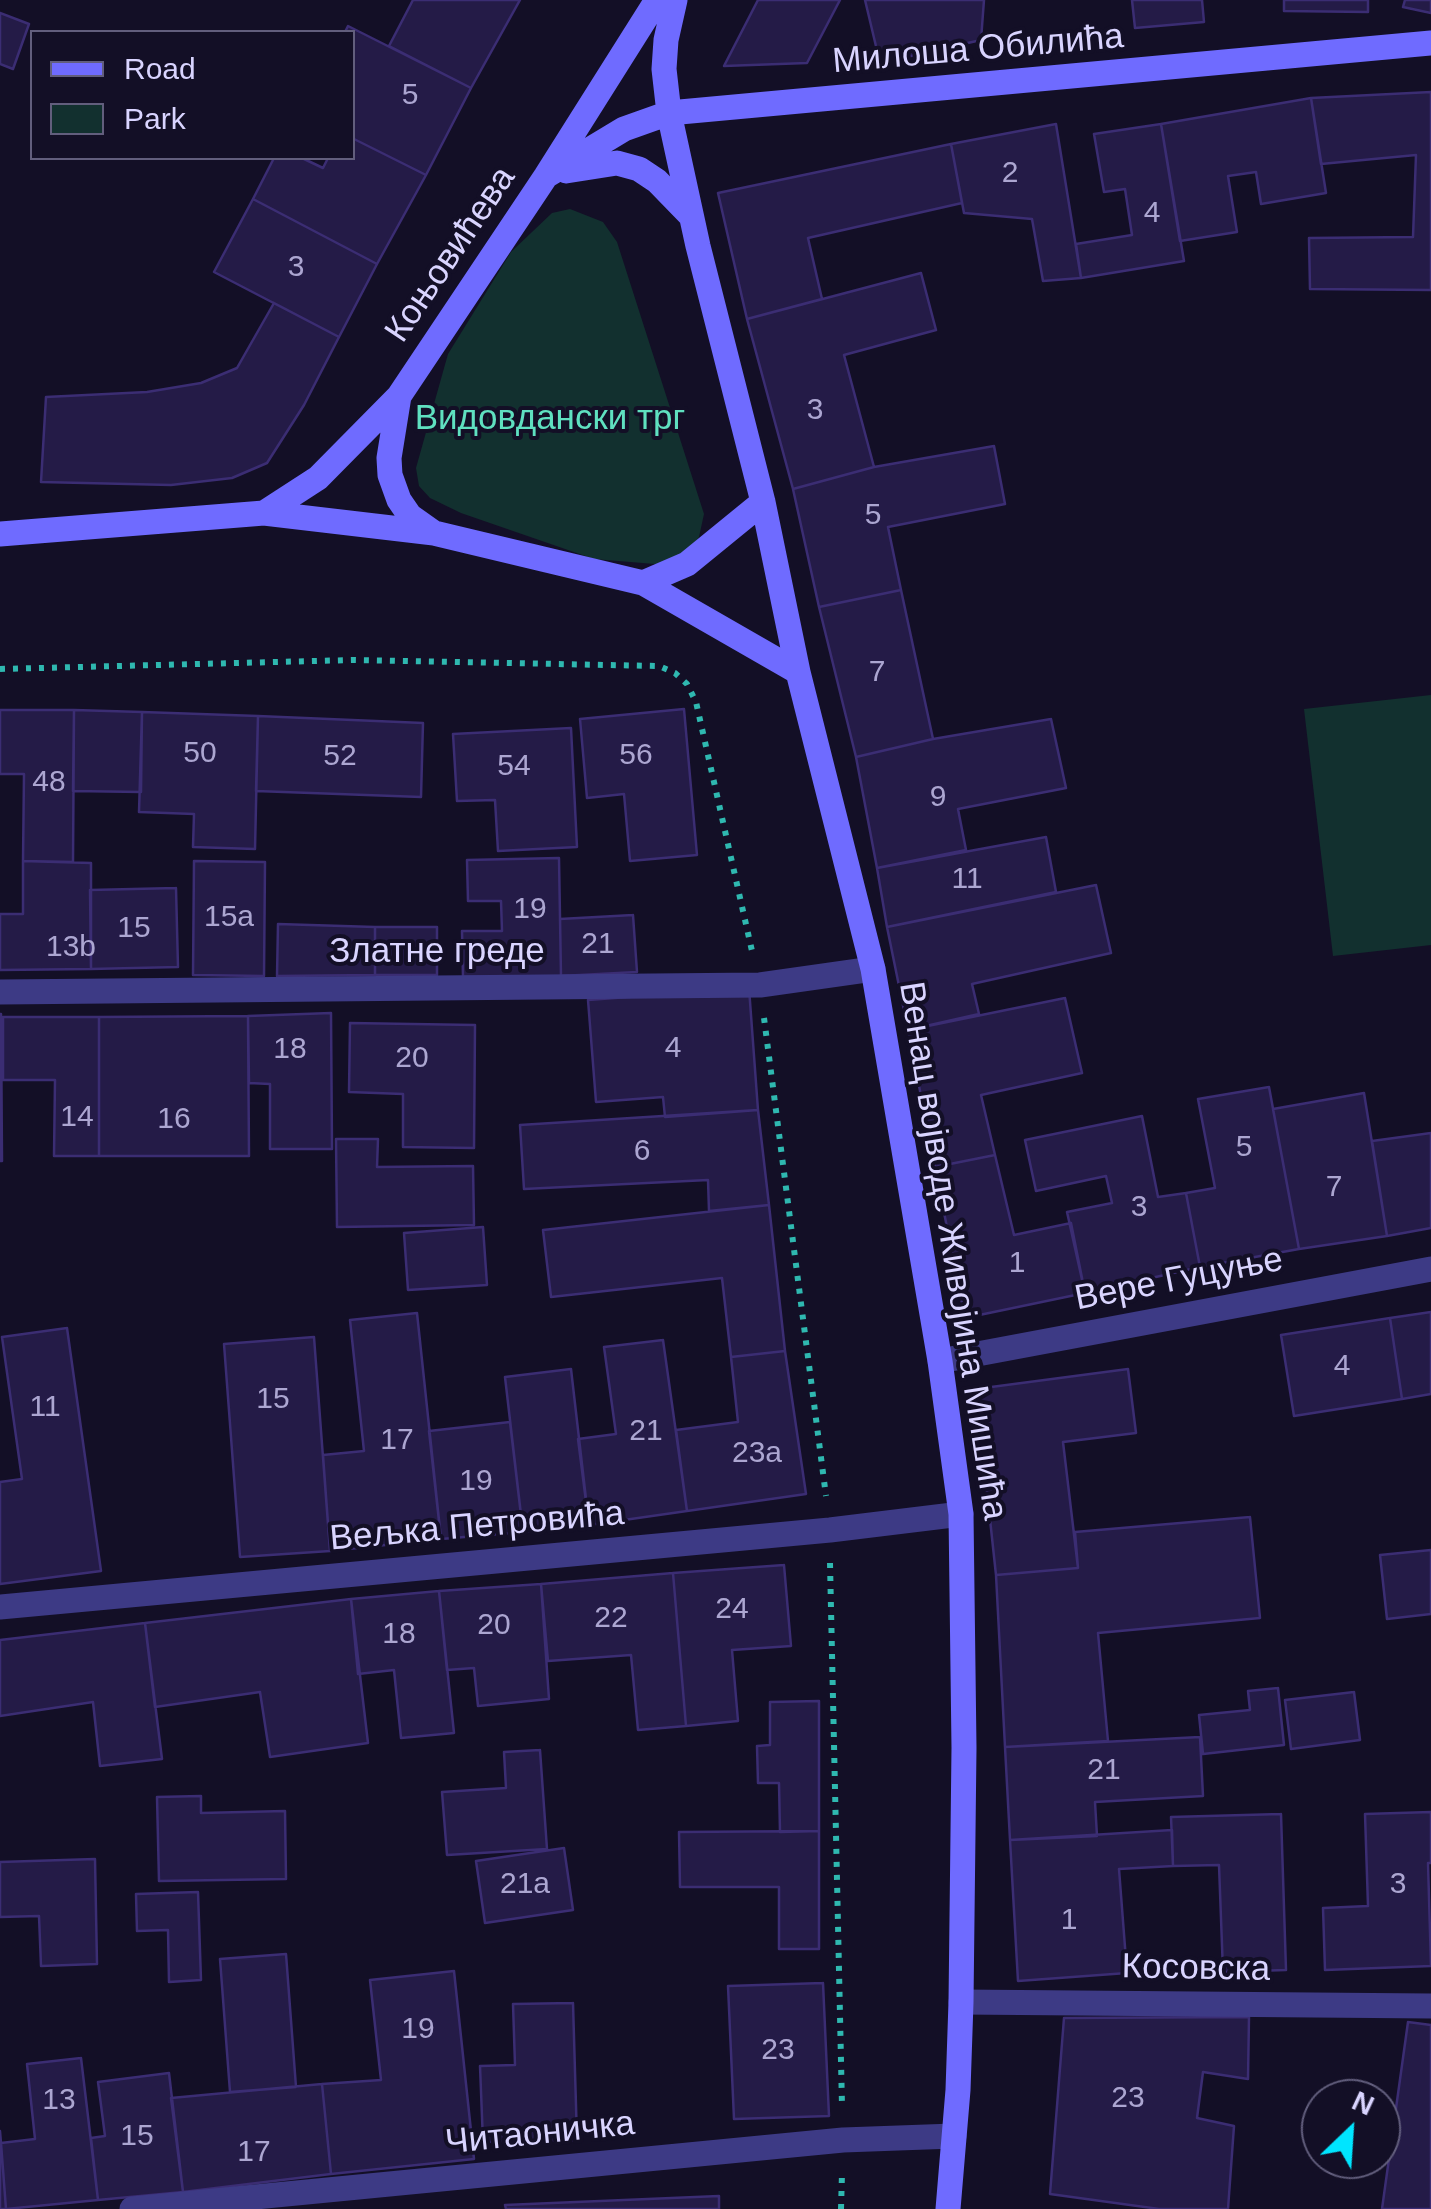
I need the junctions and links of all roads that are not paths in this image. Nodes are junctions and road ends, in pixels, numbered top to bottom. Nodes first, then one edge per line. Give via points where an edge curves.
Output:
1 (657, 0) edge
2 (675, 0) edge
3 (1431, 43) edge
4 (669, 113) junction
5 (546, 176) junction
6 (691, 216) junction
7 (399, 396) junction
8 (763, 502) junction
9 (264, 513) junction
10 (434, 533) junction
11 (0, 534) edge
12 (642, 583) junction
13 (798, 672) junction
14 (873, 969) junction
15 (0, 992) edge
16 (1431, 1269) edge
17 (940, 1361) junction
18 (961, 1514) junction
19 (0, 1607) edge
20 (961, 2002) junction
21 (1431, 2006) edge
22 (954, 2136) junction
23 (132, 2209) edge
24 (948, 2209) edge

1 - 5 main road, Коњовићева
2 - 4 main road via 664,69
3 - 4 main road, Милоша Обилића
4 - 5 main road, Милоша Обилића via 624,129
4 - 6 main road
5 - 6 main road via 617,163 639,168
5 - 7 main road, Коњовићева
6 - 8 main road, Венац војводе Живојина Мишића
7 - 9 main road, Коњовићева via 318,478
7 - 10 main road via 390,475 410,516
8 - 12 main road via 687,564
8 - 13 main road, Венац војводе Живојина Мишића
9 - 10 main road
9 - 11 main road
10 - 12 main road
12 - 13 main road
13 - 14 main road, Венац војводе Живојина Мишића
14 - 15 street, Златне греде via 760,985
14 - 17 main road, Венац војводе Живојина Мишића
16 - 17 street, Вере Гуцуње
17 - 18 main road, Венац војводе Живојина Мишића
18 - 19 street, Вељка Петровића
18 - 20 main road, Венац војводе Живојина Мишића
20 - 21 street, Косовска
20 - 22 main road, Венац војводе Живојина Мишића
22 - 23 street, Читаоничка via 843,2140
22 - 24 main road, Венац војводе Живојина Мишића

